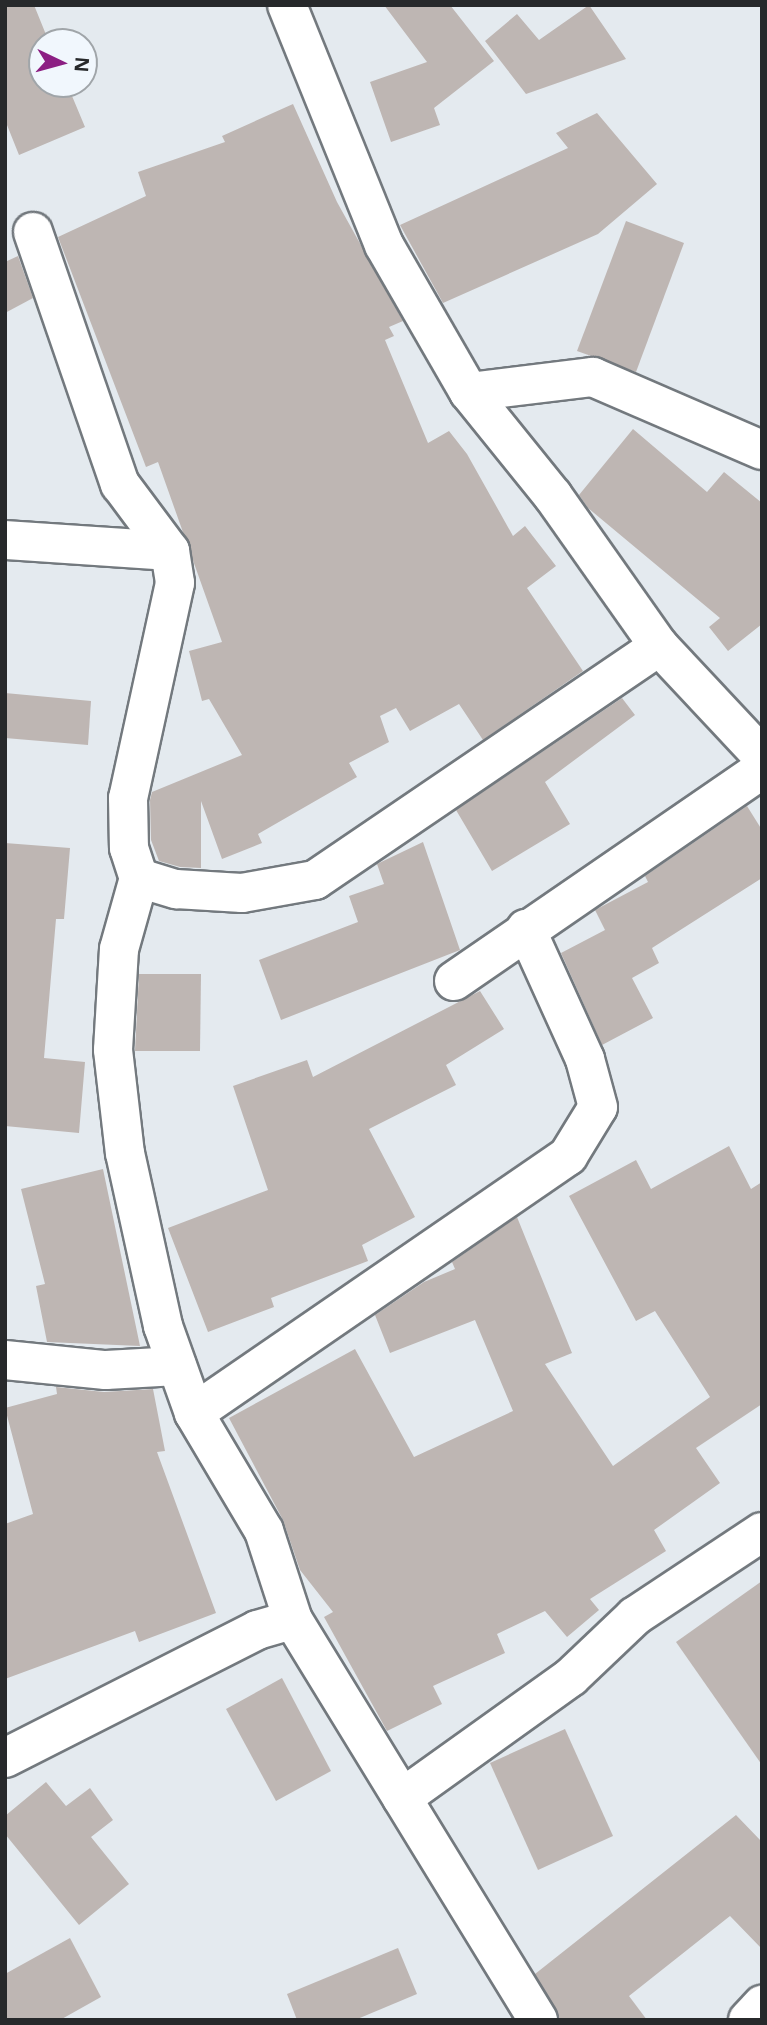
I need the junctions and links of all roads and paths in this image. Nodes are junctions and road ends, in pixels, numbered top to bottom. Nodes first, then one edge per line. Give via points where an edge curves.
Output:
1 (287, 5) edge
2 (33, 232) dead end
3 (470, 392) junction
4 (762, 450) edge
5 (5, 540) edge
6 (170, 551) junction
7 (659, 646) junction
8 (762, 756) edge
9 (762, 769) edge
10 (139, 878) junction
11 (527, 929) junction
12 (454, 981) dead end
13 (5, 1360) edge
14 (177, 1366) junction
15 (194, 1413) junction
16 (762, 1532) edge
17 (292, 1620) junction
18 (5, 1758) edge
19 (402, 1798) junction
20 (762, 2005) edge
21 (538, 2020) edge
22 (747, 2020) edge

1 - 3 street via 384,245
2 - 6 street via 120,484
3 - 4 street via 593,377
3 - 7 street via 552,496
5 - 6 street
6 - 10 street via 175,583 128,798 129,848
7 - 8 street
7 - 10 street via 315,880 242,892 176,890
9 - 11 street
10 - 14 street via 119,949 113,1050 125,1153 163,1326
11 - 12 street
11 - 15 street via 585,1059 598,1107 568,1156
13 - 14 street via 106,1370
14 - 15 street
15 - 17 street via 264,1531
16 - 19 street via 635,1616 571,1677
17 - 18 street via 257,1630
17 - 19 street
19 - 21 street
20 - 22 street

